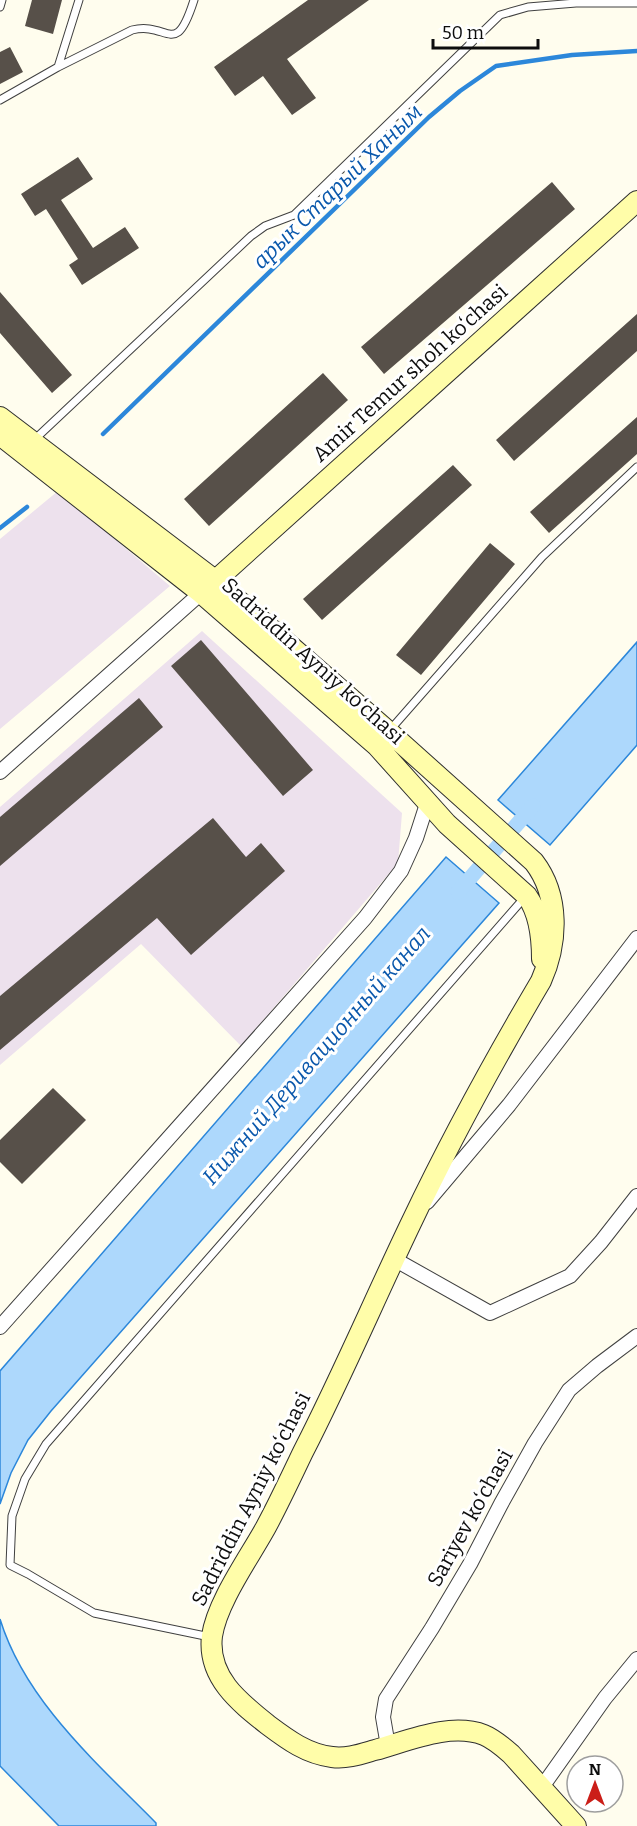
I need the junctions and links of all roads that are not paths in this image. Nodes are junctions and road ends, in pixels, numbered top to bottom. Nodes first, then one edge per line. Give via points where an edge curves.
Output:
1 (2, 0) edge
2 (79, 0) edge
3 (194, 0) edge
4 (637, 3) edge
5 (0, 6) edge
6 (58, 67) junction
7 (0, 100) edge
8 (637, 201) edge
9 (0, 417) edge
10 (0, 435) edge
11 (32, 442) junction
12 (637, 466) edge
13 (208, 587) junction
14 (389, 732) junction
15 (0, 772) edge
16 (427, 804) junction
17 (521, 890) junction
18 (637, 938) edge
19 (532, 996) junction
20 (637, 1196) edge
21 (413, 1218) junction
22 (394, 1259) junction
23 (0, 1327) edge
24 (637, 1336) edge
25 (212, 1637) junction
26 (637, 1659) edge
27 (388, 1746) junction
28 (542, 1787) junction
29 (576, 1826) edge

1 - 5 lane
2 - 6 lane
3 - 6 lane via 183,29 177,33 132,30
4 - 11 lane via 528,7 500,15 294,215 251,236
6 - 7 lane
8 - 13 main road, Amir Temur shoh ko‘chasi
9 - 11 main road, Sadriddin Ayniy ko‘chasi
10 - 13 main road, Sadriddin Ayniy ko‘chasi
11 - 13 main road, Sadriddin Ayniy ko‘chasi
12 - 14 lane via 542,557
13 - 14 main road, Sadriddin Ayniy ko‘chasi
13 - 15 street, Amir Temur shoh ko‘chasi
13 - 16 main road, Sadriddin Ayniy ko‘chasi via 377,746
14 - 19 main road, Sadriddin Ayniy ko‘chasi via 534,862 543,875 554,926 549,961
16 - 17 main road, Sadriddin Ayniy ko‘chasi
16 - 23 street via 401,870 365,918
17 - 19 main road, Sadriddin Ayniy ko‘chasi via 537,919 542,955
17 - 25 lane via 46,1444 25,1479 12,1516 10,1565 94,1613
18 - 21 street, Sadriddin Ayniy ko‘chasi via 509,1105
19 - 21 main road, Sadriddin Ayniy ko‘chasi via 484,1078
20 - 22 street via 570,1276 490,1313
21 - 22 main road, Sadriddin Ayniy ko‘chasi
22 - 25 main road, Sadriddin Ayniy ko‘chasi via 268,1524 225,1599
24 - 27 street, Sariyev ko‘chasi via 569,1390 535,1443 470,1564 386,1699 383,1717
25 - 27 main road, Sadriddin Ayniy ko‘chasi via 213,1662 222,1682 294,1744 317,1754 341,1758
26 - 28 street
27 - 28 main road, Sadriddin Ayniy ko‘chasi via 441,1732 474,1732 502,1746
28 - 29 main road, Sadriddin Ayniy ko‘chasi

